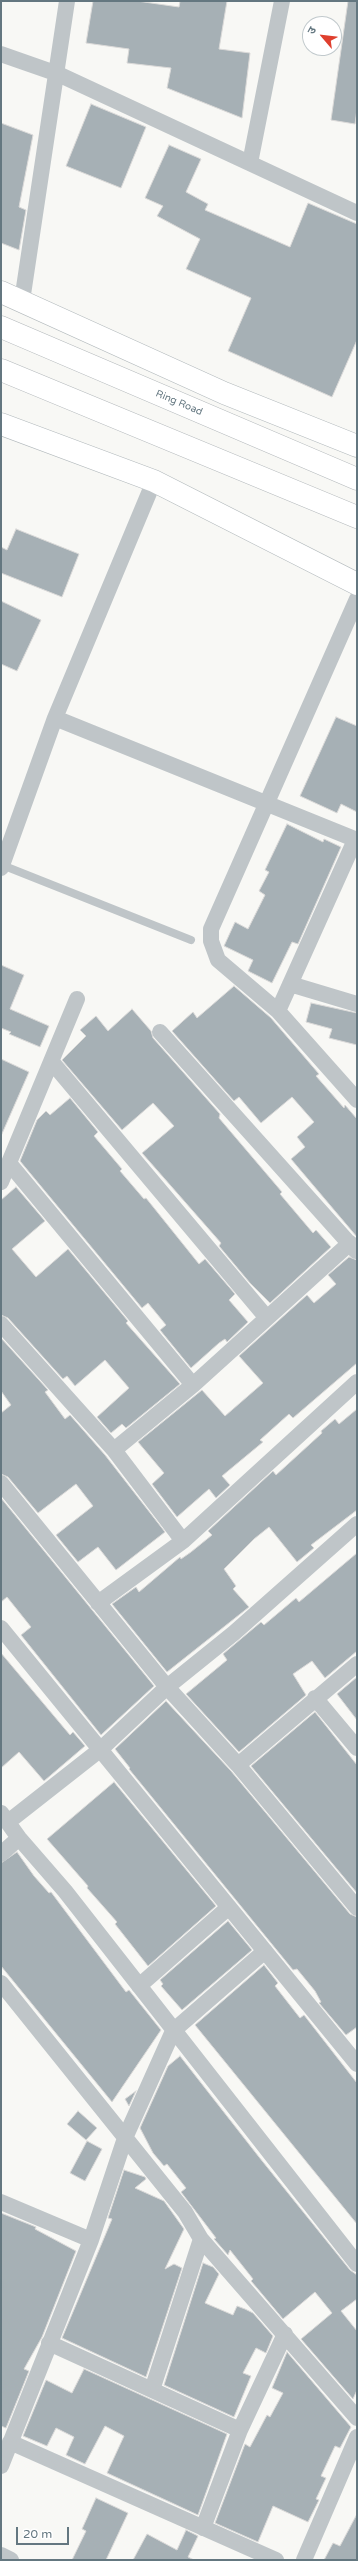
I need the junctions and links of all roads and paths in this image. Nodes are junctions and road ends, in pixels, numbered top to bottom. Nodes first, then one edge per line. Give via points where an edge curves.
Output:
1 (67, 1) edge
2 (282, 1) edge
3 (1, 54) edge
4 (58, 74) junction
5 (250, 163) junction
6 (357, 213) edge
7 (1, 292) edge
8 (22, 301) junction
9 (1, 327) edge
10 (1, 370) edge
11 (1, 424) edge
12 (357, 446) edge
13 (357, 479) edge
14 (154, 481) junction
15 (357, 518) edge
16 (357, 584) edge
17 (357, 599) edge
18 (55, 718) junction
19 (266, 802) junction
20 (356, 840) edge
21 (1, 866) edge
22 (191, 940) dead end
23 (290, 984) junction
24 (77, 999) dead end
25 (357, 1004) edge
26 (278, 1011) junction
27 (160, 1032) dead end
28 (51, 1061) junction
29 (356, 1098) edge
30 (9, 1163) junction
31 (1, 1182) edge
32 (354, 1248) edge
33 (267, 1318) junction
34 (1, 1324) edge
35 (357, 1382) edge
36 (194, 1385) junction
37 (114, 1450) junction
38 (1, 1483) edge
39 (357, 1524) edge
40 (183, 1541) junction
41 (98, 1603) junction
42 (1, 1628) edge
43 (357, 1664) edge
44 (168, 1686) junction
45 (315, 1698) junction
46 (357, 1748) edge
47 (101, 1749) junction
48 (238, 1765) junction
49 (5, 1818) edge
50 (19, 1838) junction
51 (1, 1854) edge
52 (229, 1907) junction
53 (357, 1908) edge
54 (266, 1951) junction
55 (1, 1983) edge
56 (139, 1986) junction
57 (173, 2031) junction
58 (357, 2064) edge
59 (125, 2138) junction
60 (1, 2202) edge
61 (202, 2239) junction
62 (91, 2240) junction
63 (357, 2264) edge
64 (285, 2334) junction
65 (49, 2343) junction
66 (152, 2390) junction
67 (357, 2418) edge
68 (240, 2430) junction
69 (357, 2437) edge
70 (10, 2442) junction
71 (1, 2466) edge
72 (203, 2528) junction
73 (1, 2555) edge
74 (11, 2560) edge
75 (276, 2560) edge
76 (304, 2560) edge

1 - 4 street
2 - 5 street
3 - 4 street
4 - 5 street
4 - 8 street
5 - 6 street
7 - 8 main road
8 - 12 main road via 224,392
9 - 13 main road, Ring Road
10 - 15 main road
11 - 14 main road
14 - 16 main road
14 - 18 street
17 - 19 street
18 - 19 street
18 - 21 street
19 - 20 street
19 - 26 street via 211,929 211,941 218,960
20 - 23 street
21 - 22 lane
23 - 25 street
23 - 26 street
24 - 28 street
26 - 29 street
27 - 32 street
28 - 30 street
28 - 33 street
30 - 31 street
30 - 36 street
32 - 33 street
33 - 36 street
34 - 37 street
35 - 40 street
36 - 37 street
37 - 40 street
38 - 41 street
39 - 44 street via 234,1633
40 - 41 street
41 - 44 street
42 - 47 street
43 - 45 street
44 - 47 street
44 - 48 street
45 - 46 street
45 - 48 street
47 - 49 street
47 - 52 street
48 - 53 street
49 - 50 street
50 - 51 street
50 - 56 street via 65,1891
52 - 54 street
52 - 56 street
54 - 57 street
54 - 58 street
55 - 59 street
56 - 57 street
57 - 59 street
57 - 63 street
59 - 61 street via 185,2212
59 - 62 street
60 - 62 street
61 - 64 street
61 - 66 street
62 - 65 street
64 - 67 street
64 - 68 street
65 - 66 street
65 - 70 street
66 - 68 street
68 - 72 street
69 - 76 street
70 - 71 street
70 - 72 street
72 - 75 street
73 - 74 street

